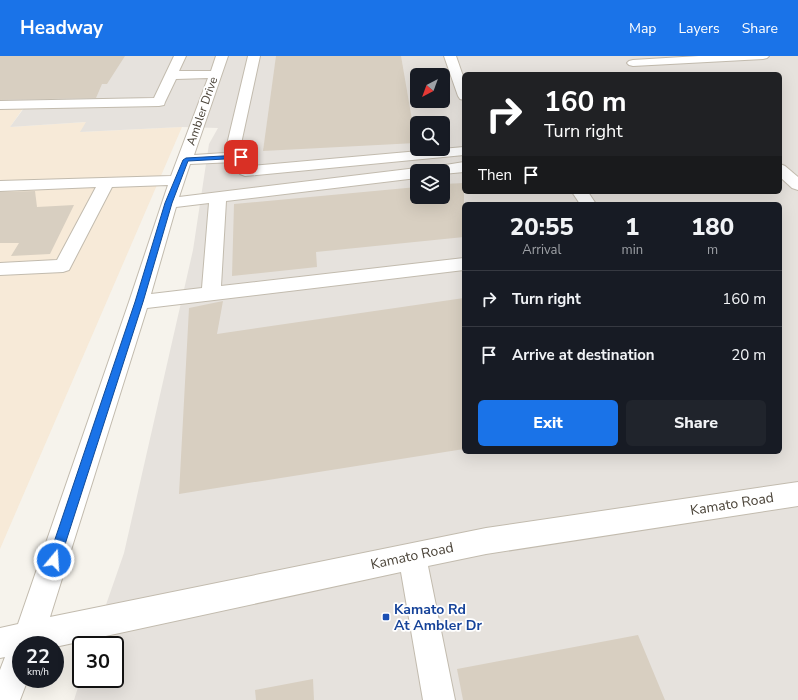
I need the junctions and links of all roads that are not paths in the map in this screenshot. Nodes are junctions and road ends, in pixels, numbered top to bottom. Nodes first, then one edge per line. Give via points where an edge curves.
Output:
1 (180, 56) edge
2 (254, 56) edge
3 (450, 56) edge
4 (763, 56) edge
5 (674, 58) edge
6 (633, 63) dead end
7 (219, 65) edge
8 (172, 75) junction
9 (462, 90) edge
10 (127, 103) junction
11 (0, 105) edge
12 (120, 115) dead end
13 (462, 151) edge
14 (231, 157) junction
15 (186, 160) junction
16 (462, 167) edge
17 (450, 169) edge
18 (782, 171) edge
19 (410, 174) edge
20 (178, 180) junction
21 (107, 182) junction
22 (798, 185) edge
23 (0, 186) edge
24 (218, 197) junction
25 (169, 203) junction
26 (462, 264) edge
27 (0, 269) edge
28 (211, 294) junction
29 (139, 302) junction
30 (798, 494) edge
31 (412, 556) junction
32 (0, 629) edge
33 (28, 636) edge
34 (12, 637) edge
35 (64, 637) edge
36 (0, 643) edge
37 (12, 644) edge
38 (12, 679) edge
39 (4, 700) edge
40 (440, 700) edge

1 - 8 street
2 - 14 street
3 - 9 street
4 - 5 street
5 - 6 street
7 - 8 street
7 - 15 street, Ambler Drive
8 - 10 street via 159,102
10 - 11 street
10 - 12 street
13 - 14 street via 245,171 241,157
14 - 15 street
15 - 20 street, Ambler Drive
16 - 17 street
18 - 22 street
19 - 24 street
20 - 21 street
20 - 25 street, Ambler Drive
21 - 23 street
21 - 27 street via 63,266
24 - 25 street
24 - 28 street
25 - 29 street, Ambler Drive
26 - 28 street
28 - 29 street
29 - 33 street, Ambler Drive
30 - 31 street, Kamato Road via 486,541
31 - 35 street, Kamato Road
31 - 40 street
32 - 34 street
36 - 37 street, Kamato Road
38 - 39 street, Ambler Drive

